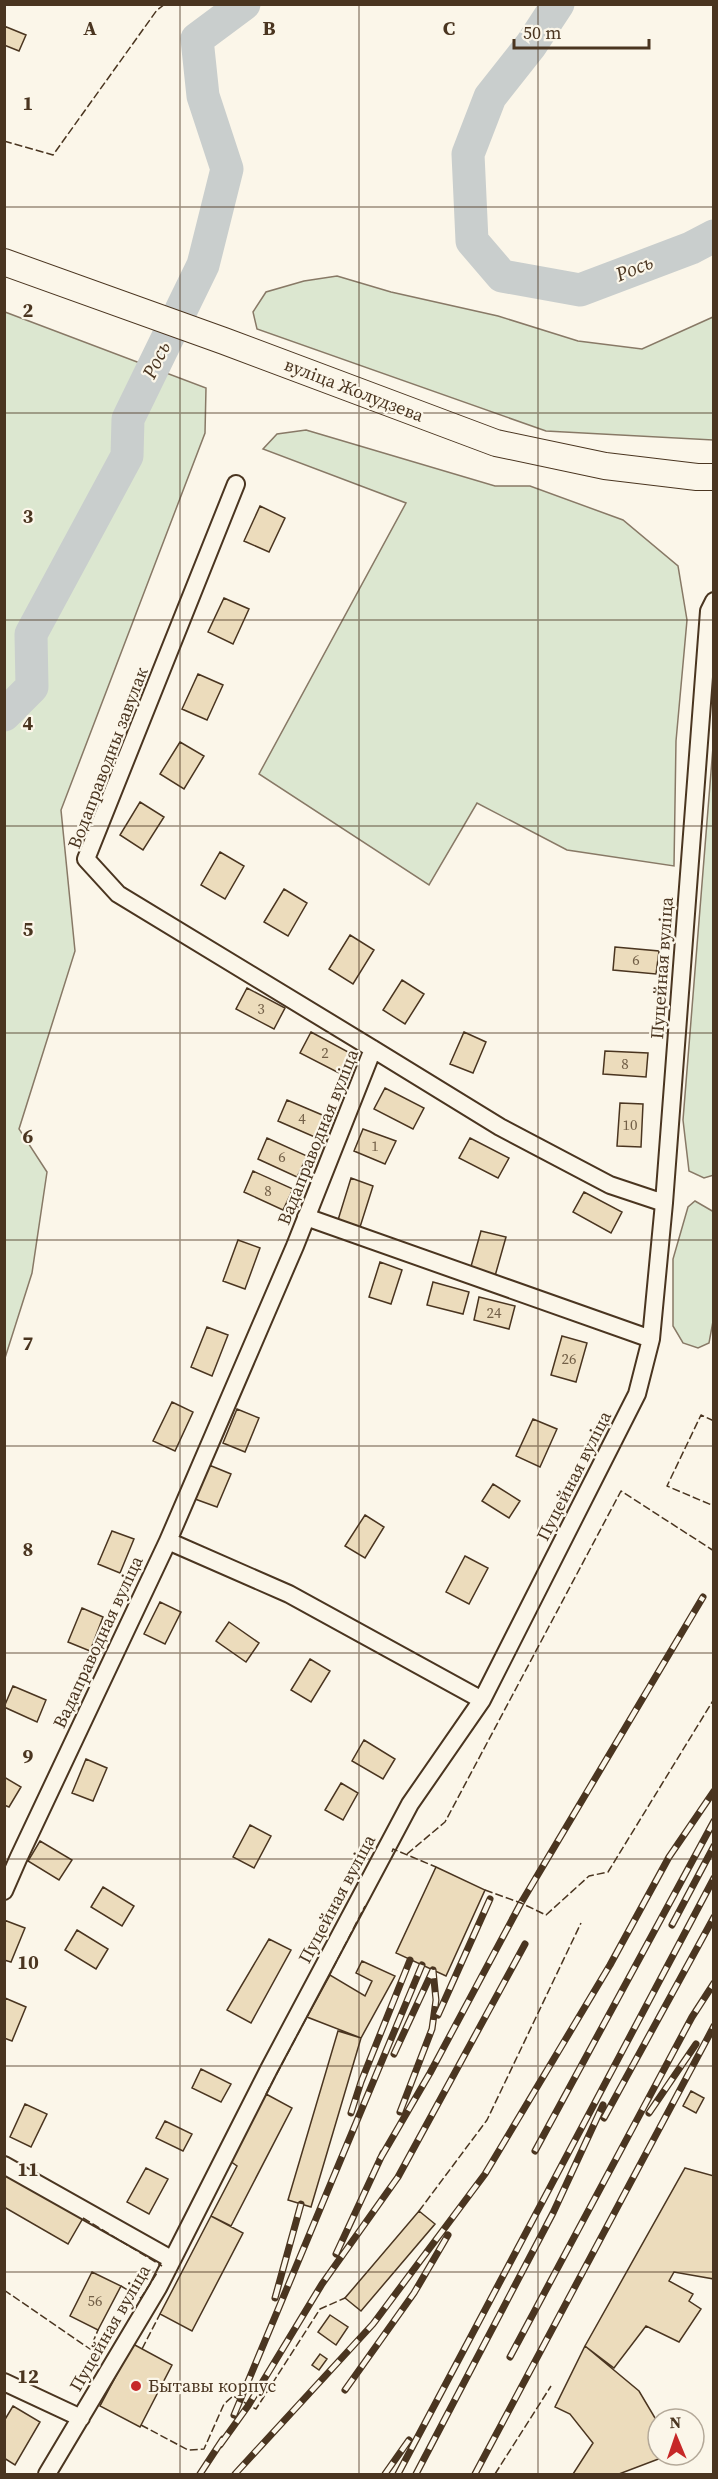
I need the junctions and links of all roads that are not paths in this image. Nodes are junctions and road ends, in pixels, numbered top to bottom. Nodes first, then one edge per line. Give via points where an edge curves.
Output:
1 (4, 262) edge
2 (714, 477) edge
3 (236, 484) dead end
4 (714, 601) edge
5 (373, 1049) junction
6 (664, 1203) junction
7 (306, 1217) junction
8 (651, 1339) junction
9 (168, 1541) junction
10 (482, 1700) junction
11 (4, 1891) edge
12 (4, 2164) edge
13 (171, 2259) junction
14 (4, 2382) edge
15 (81, 2418) junction
16 (47, 2475) edge

1 - 2 main road, вуліца Жолудзева via 496,444 605,466
3 - 5 street, Водаправодны завулак via 86,859 118,894
4 - 6 street, Пуцейная вуліца via 709,611
5 - 6 street, Вадаправодная вуліца via 510,1132 610,1185
5 - 7 street, Вадаправодная вуліца
6 - 8 street, Пуцейная вуліца
7 - 8 street
7 - 9 street, Вадаправодная вуліца
8 - 10 street, Пуцейная вуліца via 637,1394
9 - 10 street via 289,1594
9 - 11 street, Вадаправодная вуліца
10 - 13 street, Пуцейная вуліца via 410,1804
12 - 13 street
13 - 15 street, Пуцейная вуліца
14 - 15 street
15 - 16 street, Пуцейная вуліца

